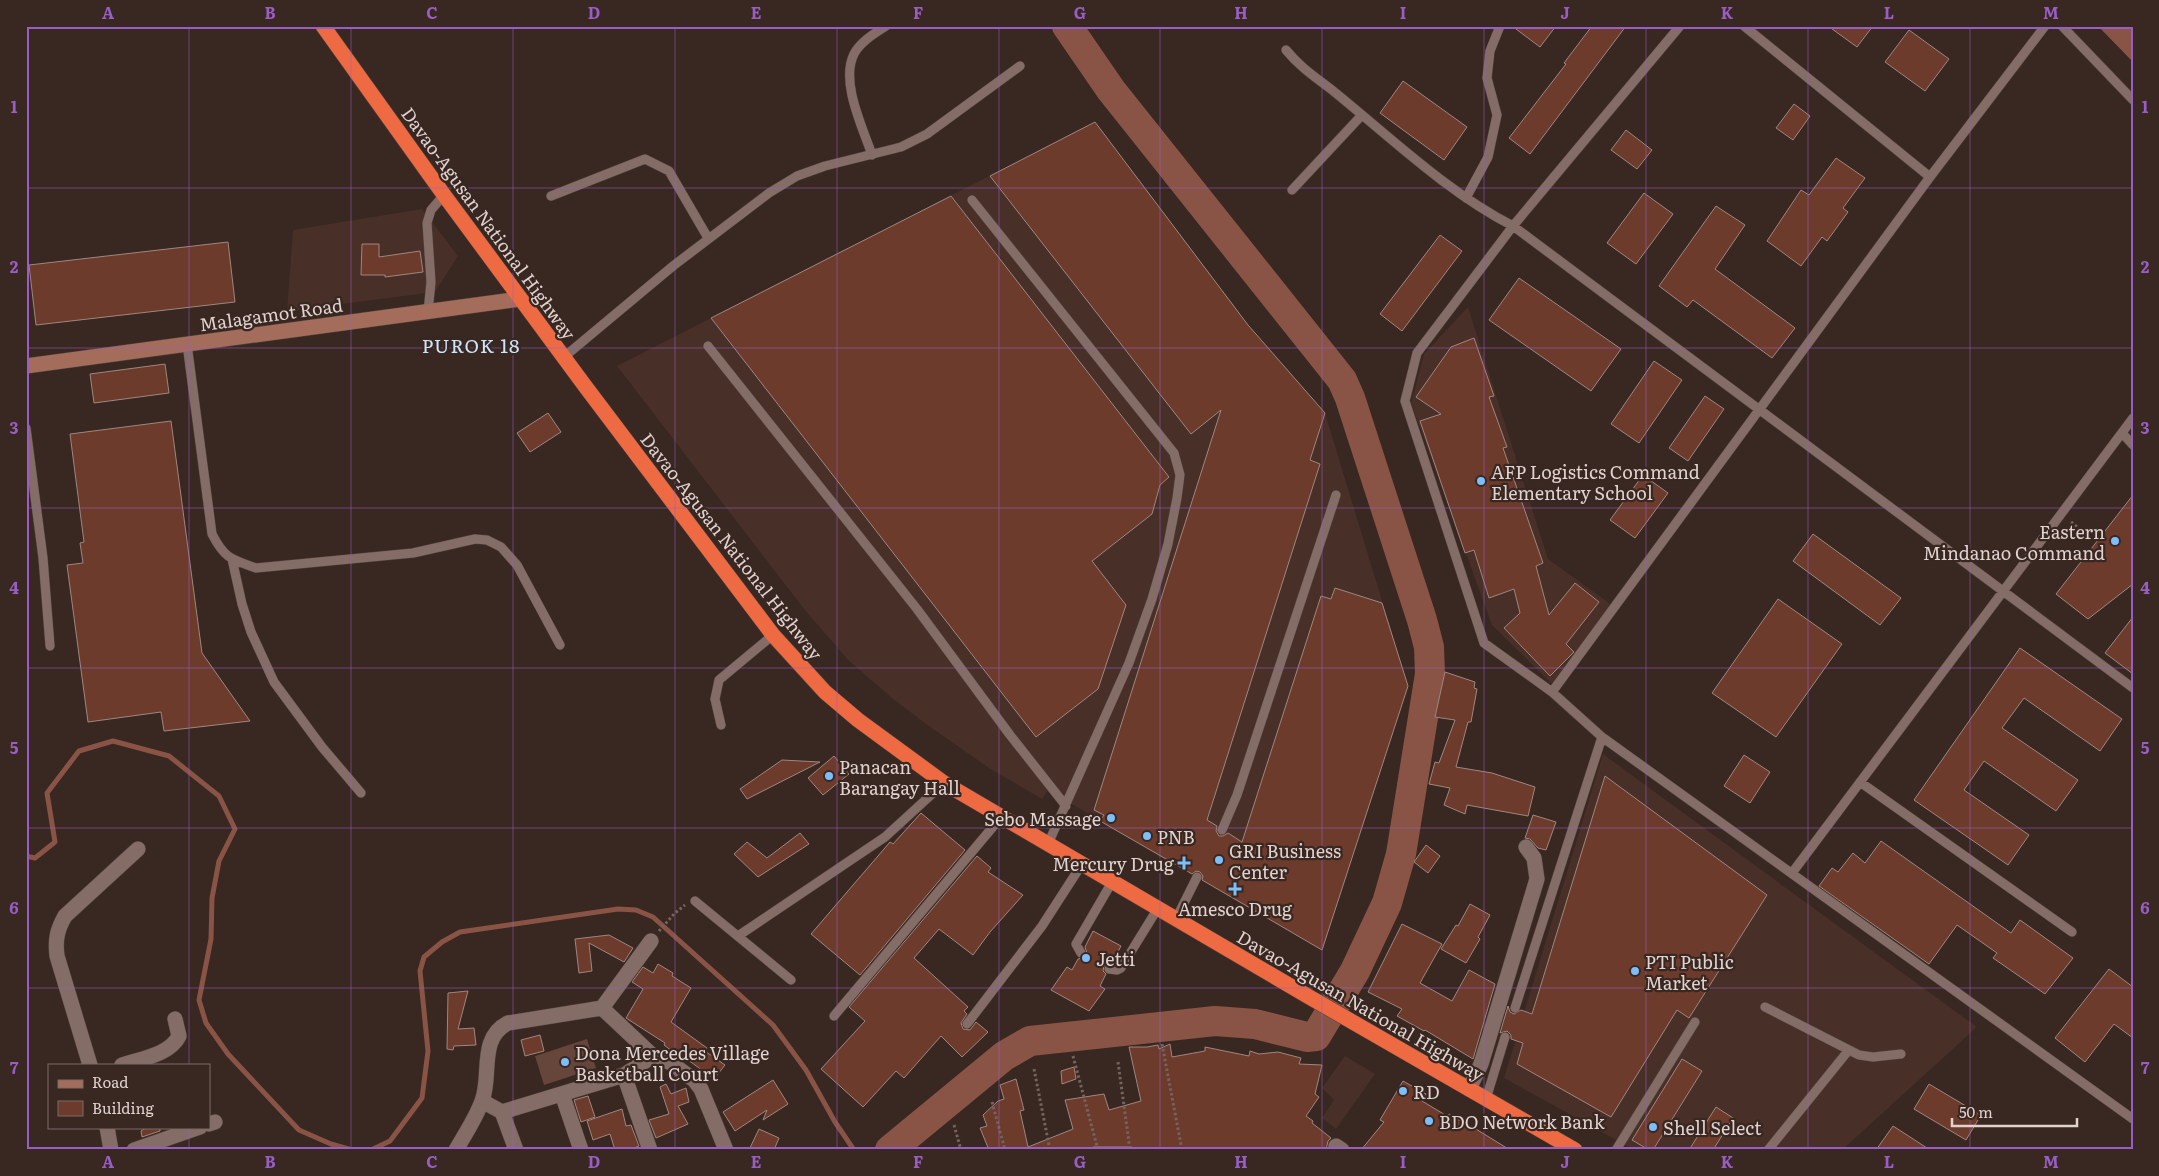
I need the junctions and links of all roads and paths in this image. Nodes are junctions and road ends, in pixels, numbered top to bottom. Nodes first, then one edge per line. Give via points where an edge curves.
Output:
1 (323, 26) edge
2 (886, 26) edge
3 (1500, 26) edge
4 (1680, 26) edge
5 (1744, 26) edge
6 (2045, 26) edge
7 (2062, 26) edge
8 (1286, 50) dead end
9 (1020, 66) dead end
10 (2133, 100) edge
11 (1361, 116) junction
12 (872, 156) junction
13 (1930, 177) junction
14 (1292, 190) dead end
15 (444, 195) junction
16 (551, 196) dead end
17 (1466, 198) junction
18 (972, 200) dead end
19 (1513, 226) junction
20 (708, 238) junction
21 (520, 299) junction
22 (428, 312) junction
23 (187, 344) junction
24 (708, 346) dead end
25 (564, 357) junction
26 (26, 366) edge
27 (1759, 409) junction
28 (2133, 418) edge
29 (26, 428) edge
30 (2122, 433) junction
31 (2133, 445) edge
32 (1336, 495) dead end
33 (2060, 514) junction
34 (2094, 540) dead end
35 (232, 559) junction
36 (2002, 591) junction
37 (773, 635) junction
38 (560, 645) dead end
39 (50, 646) dead end
40 (2133, 688) edge
41 (1552, 692) junction
42 (721, 725) dead end
43 (1602, 737) junction
44 (1860, 782) junction
45 (944, 783) junction
46 (361, 793) dead end
47 (1066, 806) junction
48 (1002, 816) junction
49 (1222, 830) dead end
50 (1048, 844) junction
51 (1526, 847) dead end
52 (138, 849) dead end
53 (1082, 864) junction
54 (1792, 873) junction
55 (1198, 878) dead end
56 (1112, 882) junction
57 (695, 901) joint
58 (1158, 908) junction
59 (1176, 919) junction
60 (667, 922) dead end
61 (2072, 932) dead end
62 (738, 936) junction
63 (651, 941) dead end
64 (1081, 954) dead end
65 (1109, 969) dead end
66 (791, 980) dead end
67 (1765, 1006) dead end
68 (602, 1008) junction
69 (1515, 1008) dead end
70 (834, 1016) dead end
71 (175, 1019) dead end
72 (1695, 1022) dead end
73 (967, 1024) dead end
74 (1505, 1038) dead end
75 (1162, 1044) dead end
76 (1848, 1051) junction
77 (1901, 1054) dead end
78 (652, 1056) junction
79 (1073, 1056) dead end
80 (1118, 1062) dead end
81 (90, 1064) edge
82 (126, 1064) edge
83 (1034, 1069) dead end
84 (624, 1075) junction
85 (1469, 1089) junction
86 (562, 1094) junction
87 (1486, 1099) junction
88 (482, 1101) junction
89 (992, 1102) dead end
90 (502, 1112) junction
91 (2133, 1118) edge
92 (954, 1126) dead end
93 (107, 1128) edge
94 (197, 1128) edge
95 (1566, 1148) edge
96 (110, 1150) edge
97 (134, 1150) edge
98 (456, 1150) edge
99 (516, 1150) edge
100 (581, 1150) edge
101 (650, 1150) edge
102 (726, 1150) edge
103 (961, 1150) edge
104 (1004, 1150) edge
105 (1050, 1150) edge
106 (1098, 1150) edge
107 (1130, 1150) edge
108 (1182, 1150) edge
109 (1616, 1150) edge
110 (1768, 1150) edge

1 - 15 highway, Davao-Agusan National Highway
2 - 12 lane via 862,43 854,54 850,69 851,93
3 - 17 lane via 1490,52 1487,78 1497,115 1488,157
4 - 19 lane
5 - 13 lane
6 - 13 lane
7 - 10 lane
8 - 11 lane via 1298,66
9 - 12 lane via 927,134
11 - 14 lane
11 - 17 lane
12 - 20 lane via 797,176
13 - 27 lane
15 - 21 highway, Davao-Agusan National Highway
15 - 22 lane via 431,210 427,223 432,282
16 - 20 lane via 646,159 669,171
17 - 19 lane
18 - 47 lane via 1174,453 1180,475 1168,544 1130,663
19 - 27 lane
19 - 41 lane via 1417,353 1405,401 1484,643
20 - 25 lane
21 - 22 street, Malagamot Road
21 - 25 highway, Davao-Agusan National Highway
22 - 23 street, Malagamot Road
23 - 26 street, Malagamot Road
23 - 35 lane via 212,534 221,551
24 - 47 lane via 917,609
25 - 37 highway, Davao-Agusan National Highway
27 - 36 lane
27 - 41 lane
28 - 30 lane
29 - 39 lane via 41,537
30 - 31 lane
30 - 33 lane
32 - 49 lane via 1237,796
33 - 34 path
33 - 36 lane
35 - 38 lane via 256,568 413,553 475,539 487,540 501,547 516,565
35 - 46 lane via 251,632 274,682
36 - 40 lane
36 - 44 lane
37 - 42 lane via 719,680 715,699
37 - 45 highway, Davao-Agusan National Highway via 825,692
41 - 43 lane
43 - 54 lane
43 - 69 lane
44 - 54 lane
44 - 61 lane
45 - 48 highway, Davao-Agusan National Highway
45 - 62 lane via 885,837
47 - 50 lane
48 - 50 highway, Davao-Agusan National Highway
48 - 70 lane
50 - 53 highway, Davao-Agusan National Highway
51 - 85 street via 1534,858 1537,879 1481,1064
52 - 81 street via 65,916 58,928 57,956
53 - 56 highway, Davao-Agusan National Highway
53 - 73 lane via 1042,926
54 - 91 lane
55 - 59 lane
56 - 58 highway, Davao-Agusan National Highway
56 - 64 lane via 1076,944
57 - 60 path via 679,909
57 - 62 lane
58 - 59 highway, Davao-Agusan National Highway
58 - 65 lane via 1122,968
59 - 85 highway, Davao-Agusan National Highway
62 - 66 lane
63 - 68 street
67 - 76 lane
68 - 78 street
68 - 88 street via 508,1023 499,1028 490,1044
71 - 82 street via 179,1036 171,1047
72 - 109 lane
74 - 87 lane
75 - 108 path
76 - 77 lane via 1873,1057
76 - 110 lane
78 - 84 street
78 - 102 street via 683,1070 701,1089
79 - 106 path
80 - 107 path
83 - 105 path
84 - 86 street
84 - 101 street
85 - 87 highway, Davao-Agusan National Highway
86 - 90 street
86 - 100 street
87 - 95 highway, Davao-Agusan National Highway
88 - 90 street
88 - 98 street
89 - 104 path
90 - 99 street
92 - 103 path
93 - 96 street
94 - 97 street

